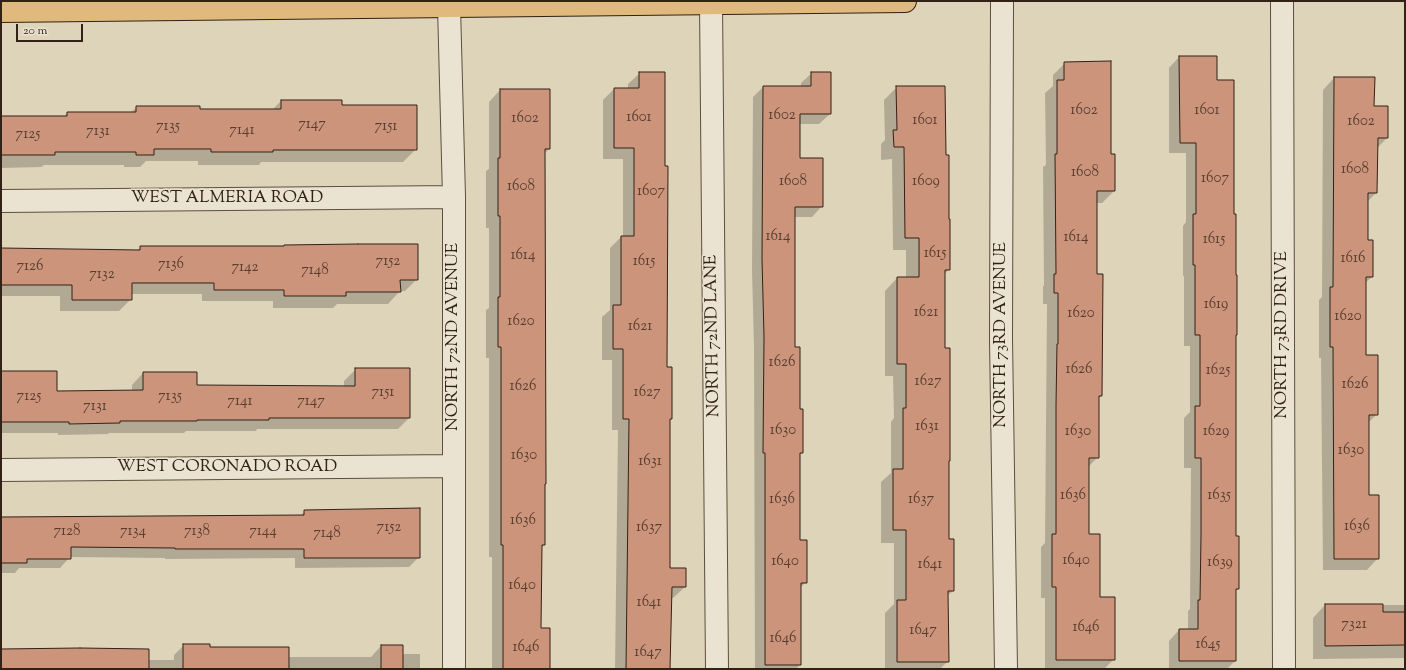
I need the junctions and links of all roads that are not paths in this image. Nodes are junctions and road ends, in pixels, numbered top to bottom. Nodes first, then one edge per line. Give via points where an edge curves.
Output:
1 (905, 1) edge
2 (1002, 1) edge
3 (1282, 1) edge
4 (711, 3) junction
5 (449, 6) junction
6 (1, 10) edge
7 (454, 197) junction
8 (1, 201) edge
9 (454, 466) junction
10 (1, 470) edge
11 (454, 669) edge
12 (717, 669) edge
13 (1006, 669) edge
14 (1284, 669) edge

1 - 4 main road
2 - 13 street, NORTH 73RD AVENUE via 1001,339
3 - 14 street, NORTH 73RD DRIVE
4 - 5 main road
4 - 12 street, NORTH 72ND LANE
5 - 6 main road
5 - 7 street, NORTH 72ND AVENUE
7 - 8 street, WEST ALMERIA ROAD
7 - 9 street, NORTH 72ND AVENUE
9 - 10 street, WEST CORONADO ROAD
9 - 11 street, NORTH 72ND AVENUE

